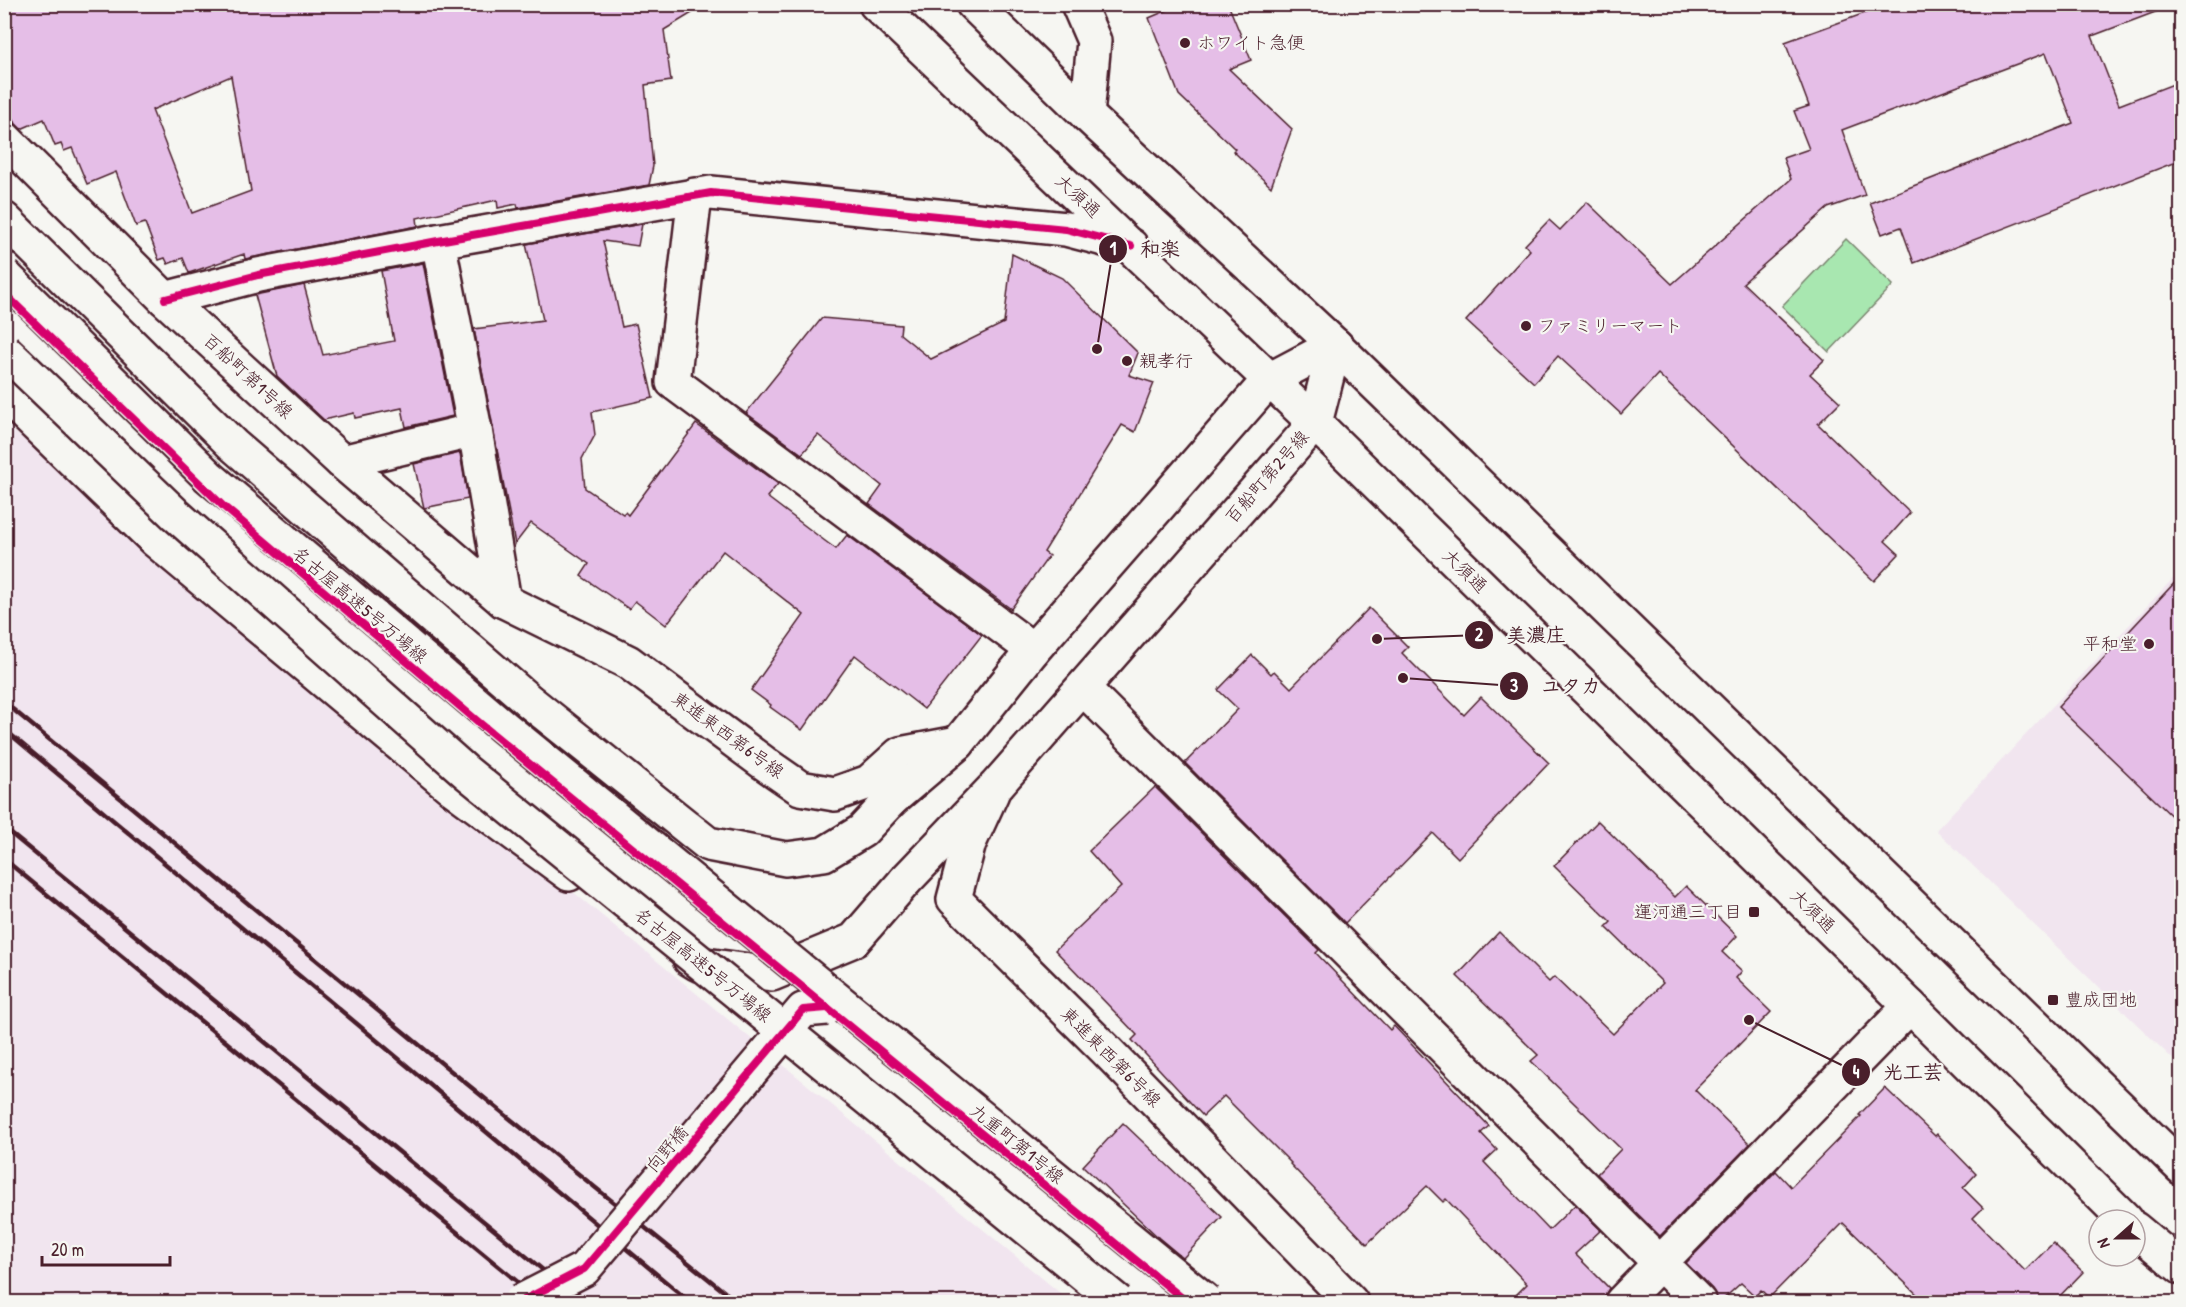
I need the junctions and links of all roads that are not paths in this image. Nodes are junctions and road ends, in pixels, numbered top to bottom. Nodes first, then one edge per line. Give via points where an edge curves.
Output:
1 (876, 4) edge
2 (973, 4) edge
3 (1078, 4) edge
4 (1087, 115) junction
5 (4, 138) edge
6 (695, 195) junction
7 (4, 219) edge
8 (438, 241) junction
9 (1131, 246) junction
10 (4, 275) edge
11 (165, 299) junction
12 (1335, 345) junction
13 (4, 350) edge
14 (1269, 380) junction
15 (4, 394) edge
16 (1314, 423) junction
17 (475, 430) junction
18 (342, 462) junction
19 (504, 601) junction
20 (1033, 650) junction
21 (1083, 688) junction
22 (958, 743) junction
23 (996, 786) junction
24 (1910, 1006) junction
25 (827, 1008) joint
26 (2181, 1168) edge
27 (2114, 1208) edge
28 (2147, 1239) edge
29 (2147, 1242) edge
30 (1661, 1264) junction
31 (2181, 1268) edge
32 (2181, 1279) edge
33 (520, 1302) edge
34 (1118, 1302) edge
35 (1187, 1302) edge
36 (1207, 1302) edge
37 (1351, 1302) edge
38 (1622, 1302) edge
39 (1699, 1302) edge

1 - 9 main road, 大須通
2 - 4 main road
3 - 4 main road via 1094,41
4 - 12 main road
5 - 11 main road, 百船町第1号線
6 - 8 main road
6 - 9 main road via 711,193 1066,229
6 - 20 main road via 673,382
7 - 22 main road via 233,445 529,701 708,844 786,859 824,854 862,831 891,800
8 - 11 main road via 258,275
8 - 17 main road
9 - 14 main road, 大須通
10 - 36 main road, 名古屋高速5号万場線, bridge via 208,476 505,728
11 - 18 main road, 百船町第1号線
12 - 14 main road
12 - 16 main road, 百船町第2号線
12 - 26 main road
13 - 34 main road, 名古屋高速5号万場線, bridge via 176,515 466,772
14 - 16 main road, 大須通
14 - 20 main road
15 - 23 main road, 百船町第2号線 via 155,540 452,788 628,918 698,964 772,974 854,940
16 - 21 main road, 百船町第2号線
16 - 24 main road, 大須通
17 - 18 main road
17 - 19 main road
18 - 19 main road, 百船町第1号線
19 - 22 main road, 東進東西第6号線 via 628,662 800,788 835,794 869,782 900,754
20 - 22 main road
21 - 23 main road, 百船町第2号線
21 - 30 main road
23 - 37 main road, 東進東西第6号線 via 969,843 954,899
24 - 27 main road, 大須通
24 - 30 main road
25 - 33 main road, 向野橋, bridge via 804,1010 584,1269
25 - 35 main road, 九重町第1号線
28 - 31 main road, 大須通
29 - 32 main road
30 - 38 main road
30 - 39 main road

